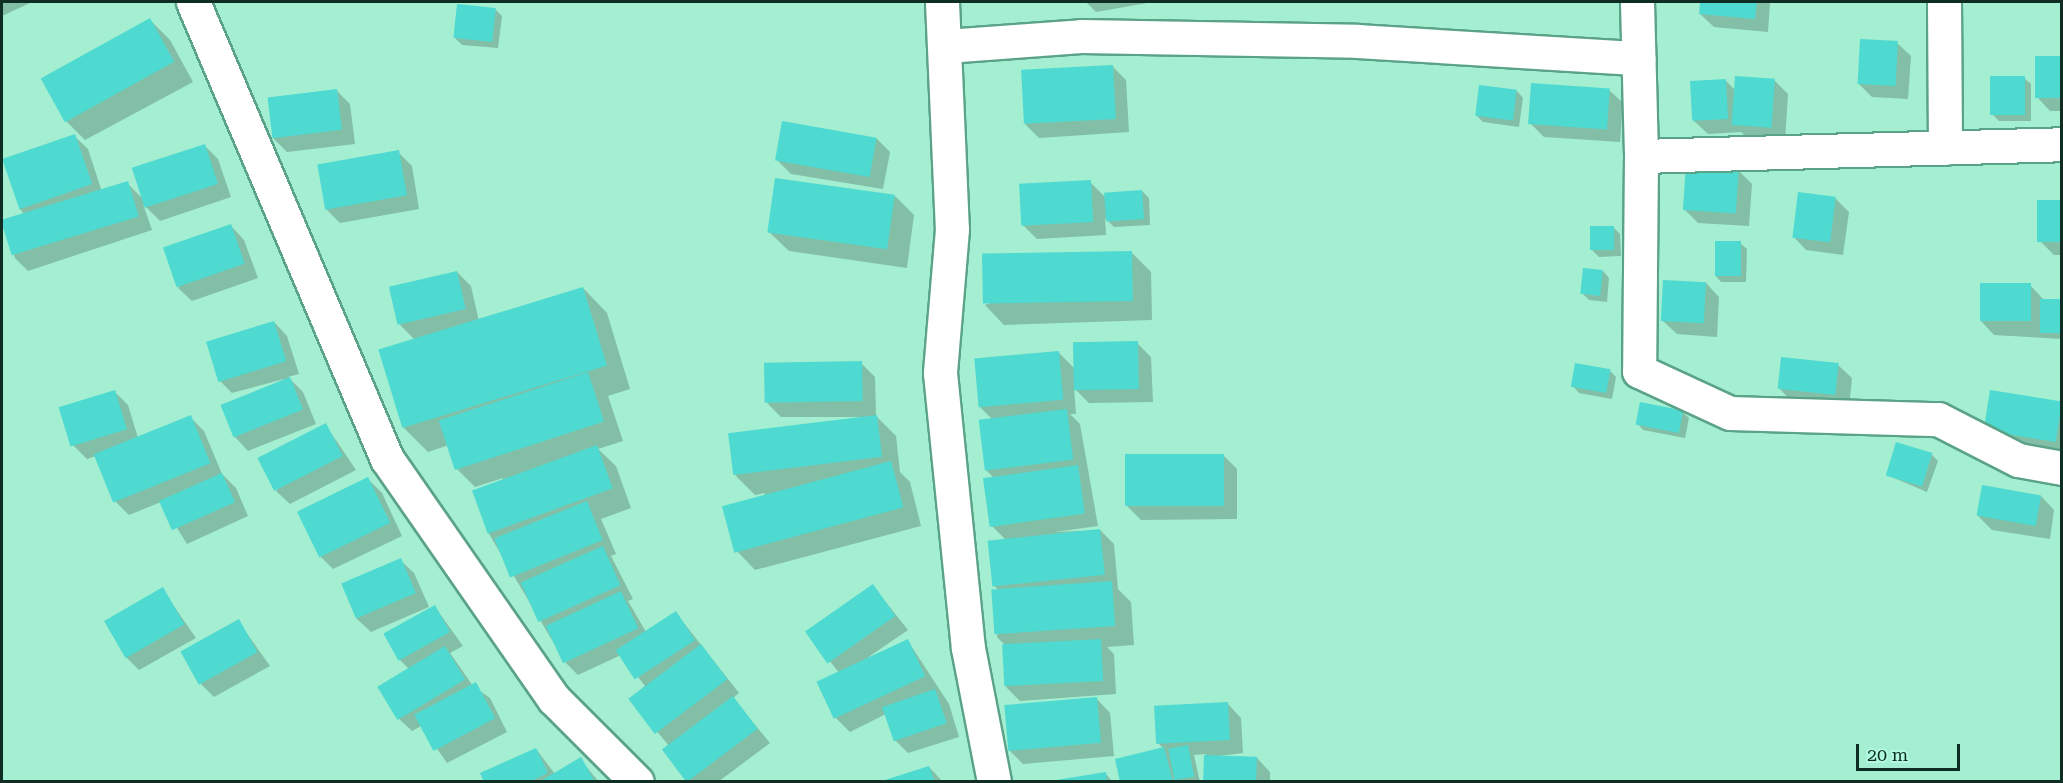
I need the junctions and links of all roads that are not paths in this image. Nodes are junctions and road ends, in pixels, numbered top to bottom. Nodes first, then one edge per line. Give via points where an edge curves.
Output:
1 (193, 2) edge
2 (942, 2) edge
3 (1637, 2) edge
4 (1944, 2) edge
5 (946, 46) junction
6 (1638, 58) junction
7 (2061, 144) edge
8 (1945, 148) junction
9 (1641, 156) junction
10 (2061, 468) edge
11 (637, 782) edge
12 (994, 782) edge

1 - 11 street via 387,459 554,699
2 - 5 street
3 - 6 street
4 - 8 street
5 - 6 street via 1081,36 1357,41
5 - 12 street via 952,229 940,373 968,648
6 - 9 street
7 - 8 street
8 - 9 street
9 - 10 street via 1639,371 1730,413 1938,420 2019,460

